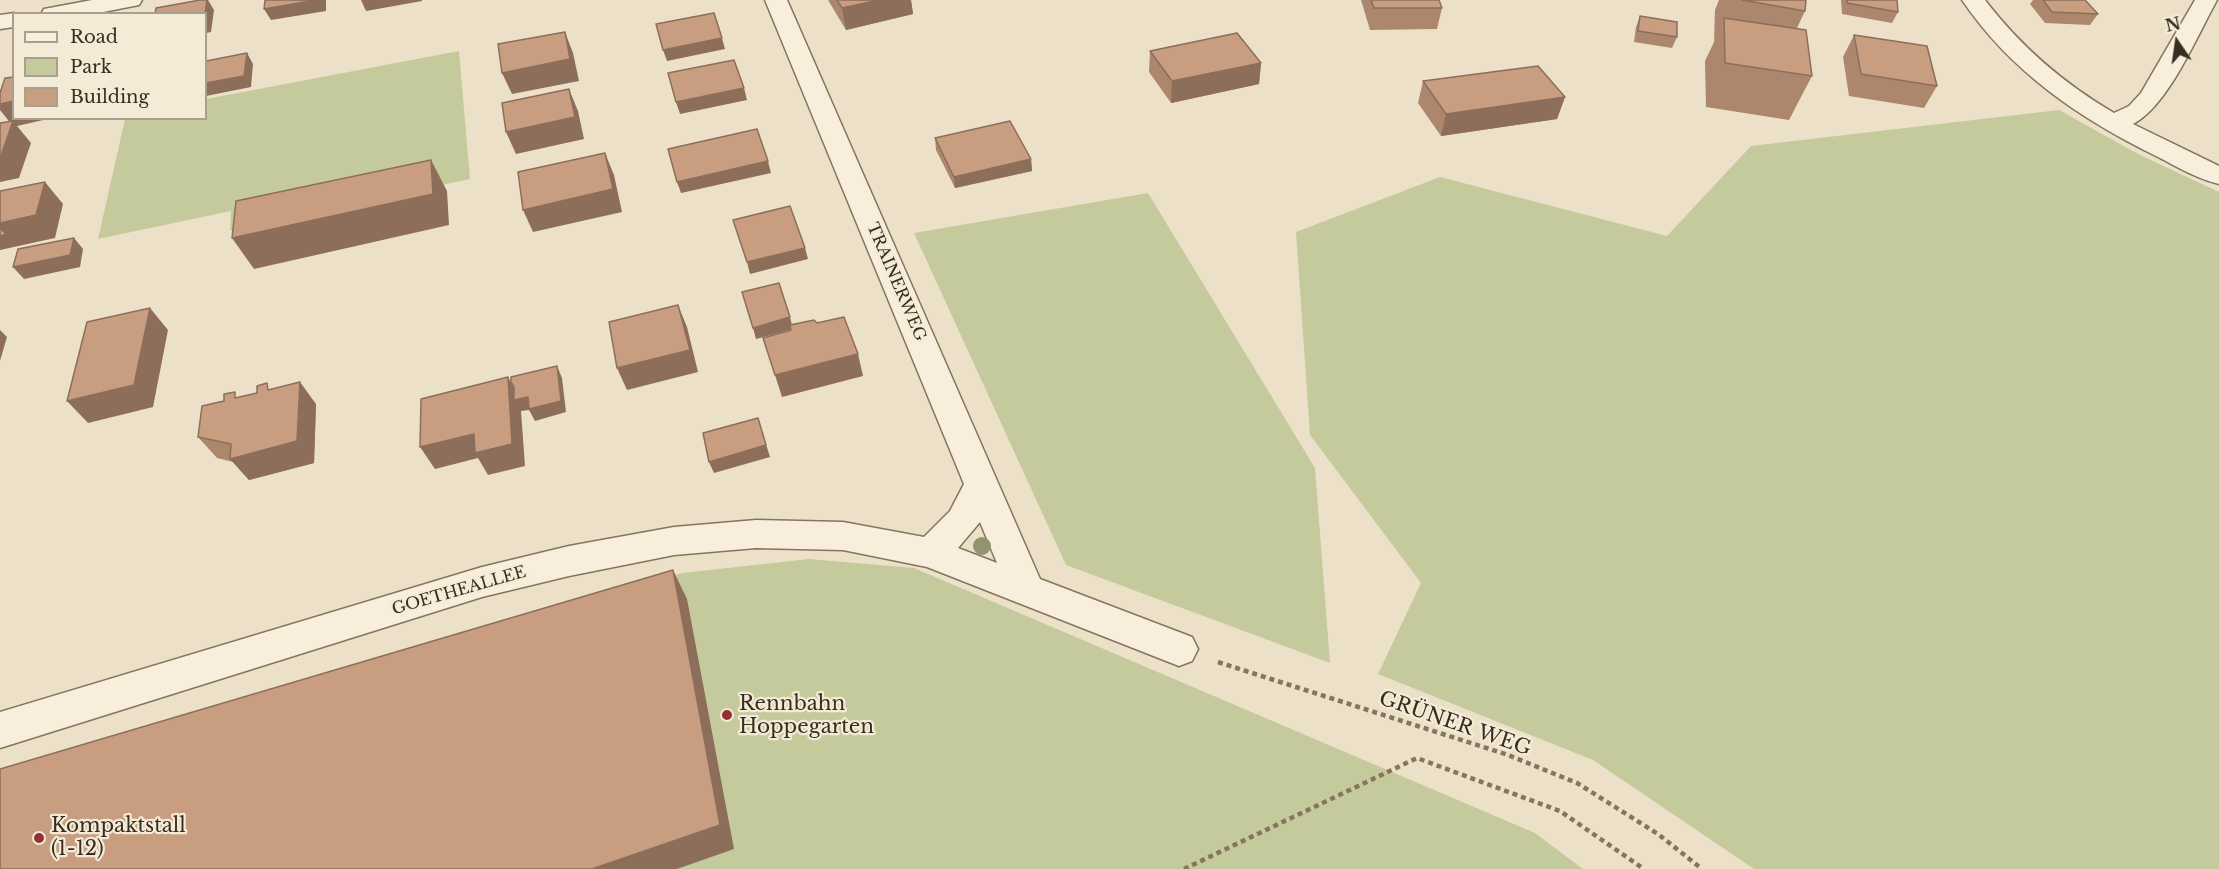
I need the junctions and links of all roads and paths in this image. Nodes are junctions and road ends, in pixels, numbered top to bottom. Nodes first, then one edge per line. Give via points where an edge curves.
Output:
1 (131, 0) edge
2 (776, 0) edge
3 (1973, 0) edge
4 (2206, 0) edge
5 (63, 12) edge
6 (2112, 124) junction
7 (2219, 176) edge
8 (981, 484) junction
9 (931, 554) junction
10 (1027, 591) junction
11 (1179, 650) joint
12 (0, 730) edge
13 (1184, 869) edge
14 (1644, 869) edge
15 (1702, 869) edge

1 - 5 street
2 - 8 street, TRAINERWEG
3 - 6 street via 2026,64
4 - 6 street via 2151,96 2138,111
6 - 7 street
8 - 9 street via 963,521
8 - 10 street, TRAINERWEG
9 - 10 street, GOETHEALLEE
9 - 12 street, GOETHEALLEE via 843,536 756,534 662,543 482,582
10 - 11 street, GOETHEALLEE
11 - 15 path, GRÜNER WEG via 1508,755 1576,783 1658,834
13 - 14 path via 1417,758 1560,812

